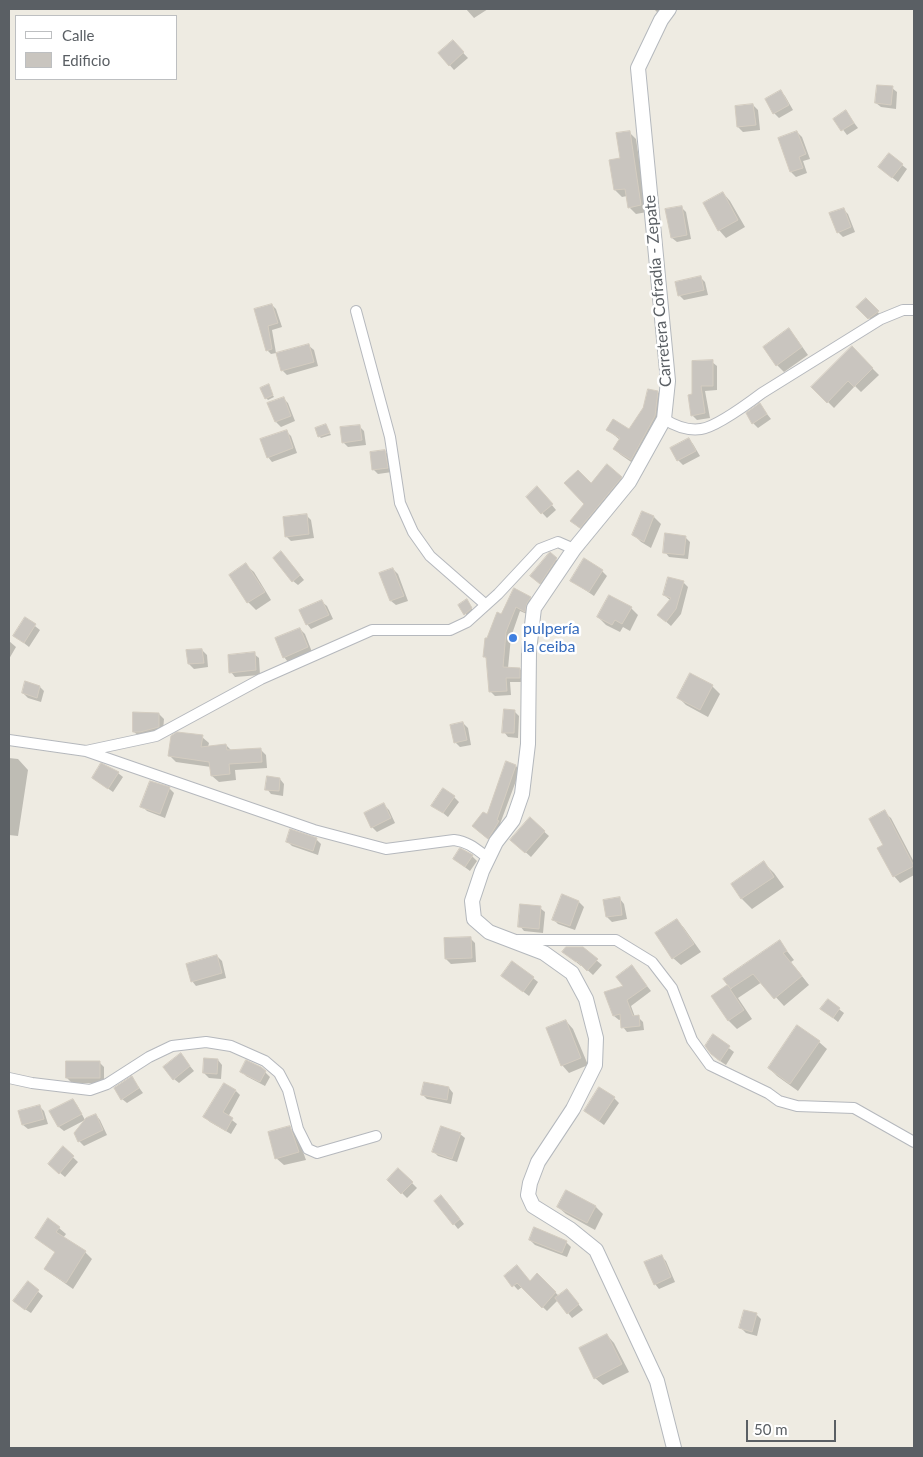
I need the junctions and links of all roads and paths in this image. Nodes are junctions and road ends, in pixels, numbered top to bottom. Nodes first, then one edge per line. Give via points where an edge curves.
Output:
1 (669, 9) edge
2 (914, 310) edge
3 (356, 311) dead end
4 (664, 419) junction
5 (574, 548) junction
6 (486, 605) junction
7 (9, 740) edge
8 (86, 751) junction
9 (488, 858) junction
10 (512, 940) junction
11 (9, 1078) edge
12 (376, 1136) dead end
13 (914, 1142) edge
14 (674, 1448) edge

1 - 4 street, Carretera Cofradía - Zepate via 638,68 668,381
2 - 4 street via 903,310 881,319 745,406 702,429 679,428
3 - 6 street via 390,437 403,510 413,532 430,556
4 - 5 street, Carretera Cofradía - Zepate via 629,482
5 - 6 street via 558,542 540,549
5 - 9 street, Carretera Cofradía - Zepate via 534,608 528,651 528,744 522,794 513,820
6 - 8 street via 467,622 450,630 372,630 261,679 156,736
7 - 8 street
8 - 9 street via 323,832 386,849 454,840 465,841
9 - 10 street, Carretera Cofradía - Zepate via 472,901 474,919 489,932
10 - 13 street via 616,940 652,962 672,988 692,1040 710,1064 779,1101 797,1106 854,1108
10 - 14 street, Carretera Cofradía - Zepate via 544,953 572,973 586,999 596,1038 595,1065 573,1109 538,1162 528,1195 533,1206 596,1250 657,1381
11 - 12 street via 90,1090 107,1084 148,1057 172,1046 206,1042 231,1046 265,1060 279,1073 308,1149 317,1153

